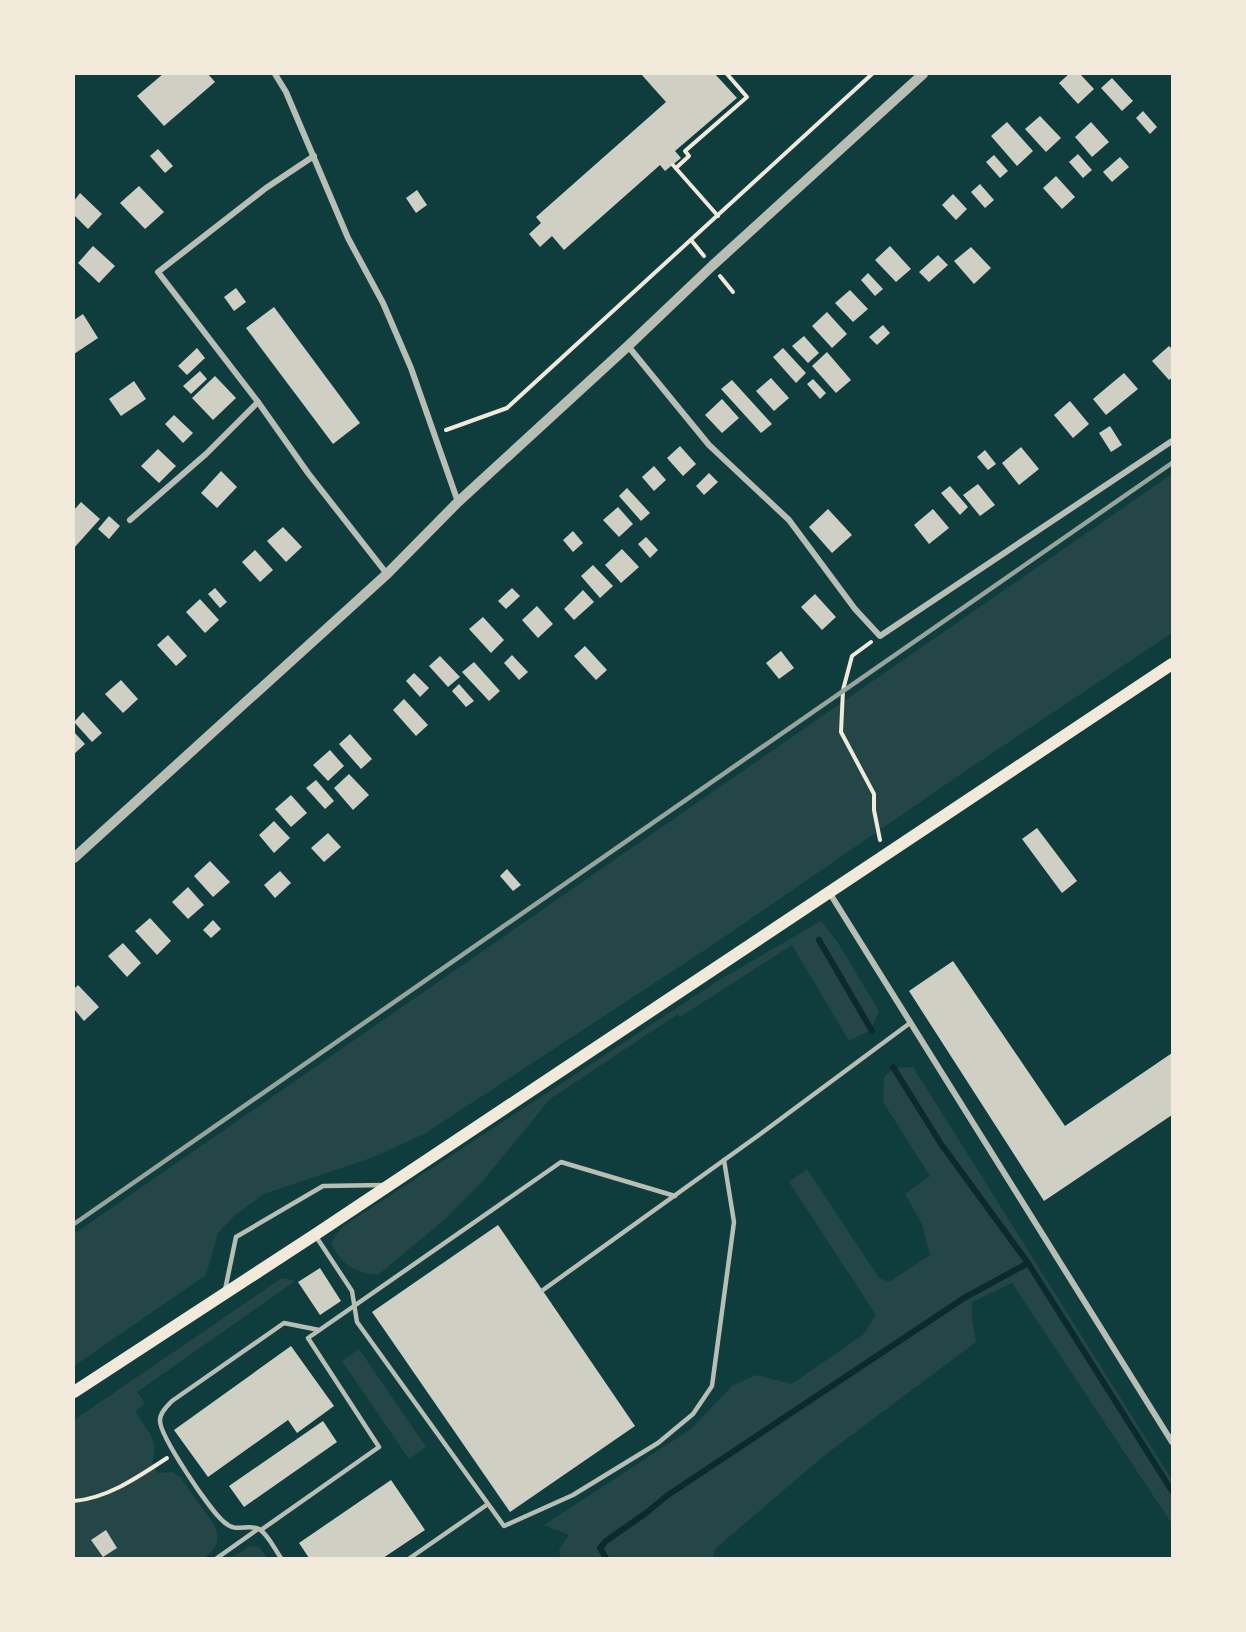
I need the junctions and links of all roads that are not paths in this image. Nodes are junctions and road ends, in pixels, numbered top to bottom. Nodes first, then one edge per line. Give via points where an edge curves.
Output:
1 (275, 74) edge
2 (923, 74) edge
3 (314, 156) junction
4 (628, 346) junction
5 (258, 402) junction
6 (1173, 441) edge
7 (458, 502) junction
8 (130, 520) dead end
9 (387, 574) junction
10 (1173, 663) edge
11 (74, 858) edge
12 (829, 892) junction
13 (910, 1023) junction
14 (724, 1160) junction
15 (390, 1185) junction
16 (675, 1196) junction
17 (315, 1235) junction
18 (543, 1290) dead end
19 (224, 1295) junction
20 (355, 1306) junction
21 (319, 1330) junction
22 (74, 1392) edge
23 (1173, 1443) edge
24 (488, 1504) junction
25 (260, 1530) junction
26 (217, 1558) edge
27 (281, 1558) edge
28 (410, 1558) edge

1 - 3 street
2 - 4 street
3 - 5 street via 266,188 159,272
3 - 7 street via 348,238 383,303 411,368
4 - 6 street via 709,445 789,520 855,609 880,636
4 - 7 street
5 - 8 street
5 - 9 street
7 - 9 street
9 - 11 street
10 - 12 main road
12 - 13 street
12 - 15 main road
13 - 14 lane
13 - 23 street
14 - 16 lane
14 - 24 lane via 734,1222 712,1386 693,1414 657,1443 573,1495 534,1514 504,1526
15 - 17 main road
15 - 19 lane via 323,1186 236,1237
16 - 18 lane
16 - 20 lane via 561,1162
17 - 19 main road
17 - 20 lane via 352,1291
19 - 22 main road
20 - 21 lane
20 - 24 lane via 357,1322
21 - 25 lane via 308,1338 379,1447
21 - 25 lane via 284,1323 172,1401 160,1420 175,1453 219,1518 232,1528
24 - 28 lane
25 - 26 lane
25 - 27 lane

